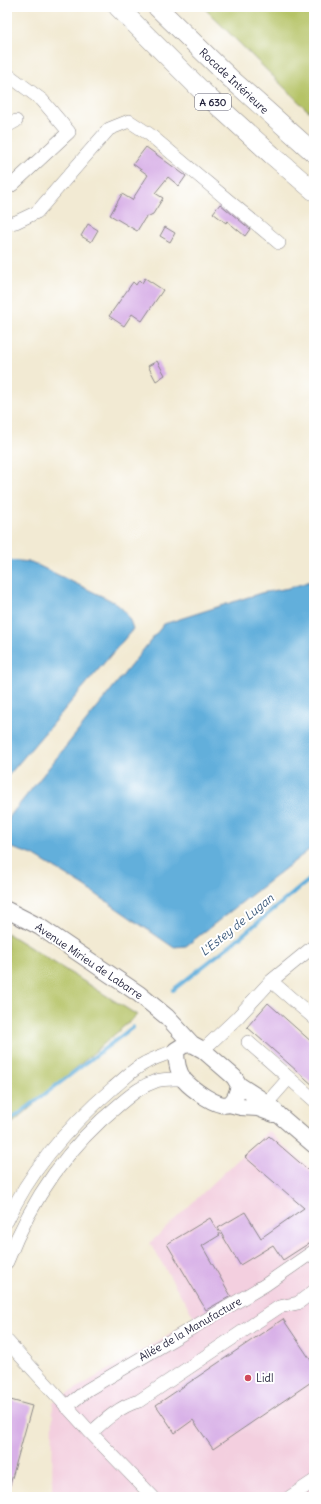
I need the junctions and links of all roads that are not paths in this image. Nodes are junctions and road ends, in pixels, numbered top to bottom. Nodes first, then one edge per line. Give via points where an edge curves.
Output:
1 (118, 7) edge
2 (157, 7) edge
3 (7, 74) edge
4 (314, 153) edge
5 (7, 183) edge
6 (314, 191) edge
7 (7, 224) edge
8 (279, 243) dead end
9 (7, 910) edge
10 (314, 946) edge
11 (271, 981) junction
12 (165, 1016) junction
13 (314, 1018) edge
14 (248, 1042) dead end
15 (198, 1047) junction
16 (176, 1050) junction
17 (289, 1078) junction
18 (183, 1079) junction
19 (239, 1085) junction
20 (314, 1100) edge
21 (267, 1103) junction
22 (229, 1104) junction
23 (279, 1116) junction
24 (314, 1145) edge
25 (31, 1178) junction
26 (44, 1187) junction
27 (7, 1221) edge
28 (314, 1251) edge
29 (7, 1262) edge
30 (314, 1291) edge
31 (7, 1341) edge
32 (66, 1407) junction
33 (91, 1433) junction
34 (314, 1481) edge
35 (153, 1497) edge
36 (290, 1497) edge

1 - 6 highway, A 630 via 208,97
2 - 4 highway, Rocade Intérieure / A 630 via 230,78
3 - 5 street via 42,100 69,132 12,185
7 - 8 street via 37,212 110,129 129,121 149,134
9 - 12 main road, Avenue Mirieu de Labarre via 40,927 139,994
10 - 11 street
11 - 13 street
11 - 15 street via 237,1018
12 - 15 main road, Avenue Mirieu de Labarre
12 - 16 main road
14 - 17 street
15 - 16 main road via 184,1045
15 - 19 main road, Avenue Mirieu de Labarre via 234,1077
16 - 18 main road via 176,1063
16 - 25 street via 141,1066 91,1106 58,1142
17 - 20 street
17 - 21 street
18 - 22 main road, Avenue Mirieu de Labarre via 211,1100 221,1105
18 - 26 street via 161,1080 139,1088 87,1134
19 - 21 main road, Avenue Mirieu de Labarre
19 - 22 main road via 235,1098
21 - 23 main road, Avenue Mirieu de Labarre
22 - 23 main road, Avenue Mirieu de Labarre via 258,1108
23 - 24 main road, Avenue Mirieu de Labarre
25 - 26 street
25 - 27 street
26 - 29 street
28 - 32 street, Allée de la Manufacture via 265,1285 87,1390
30 - 33 street via 298,1302 279,1307 140,1401 128,1404 104,1420
31 - 32 street
32 - 33 street
33 - 35 street
34 - 36 street

